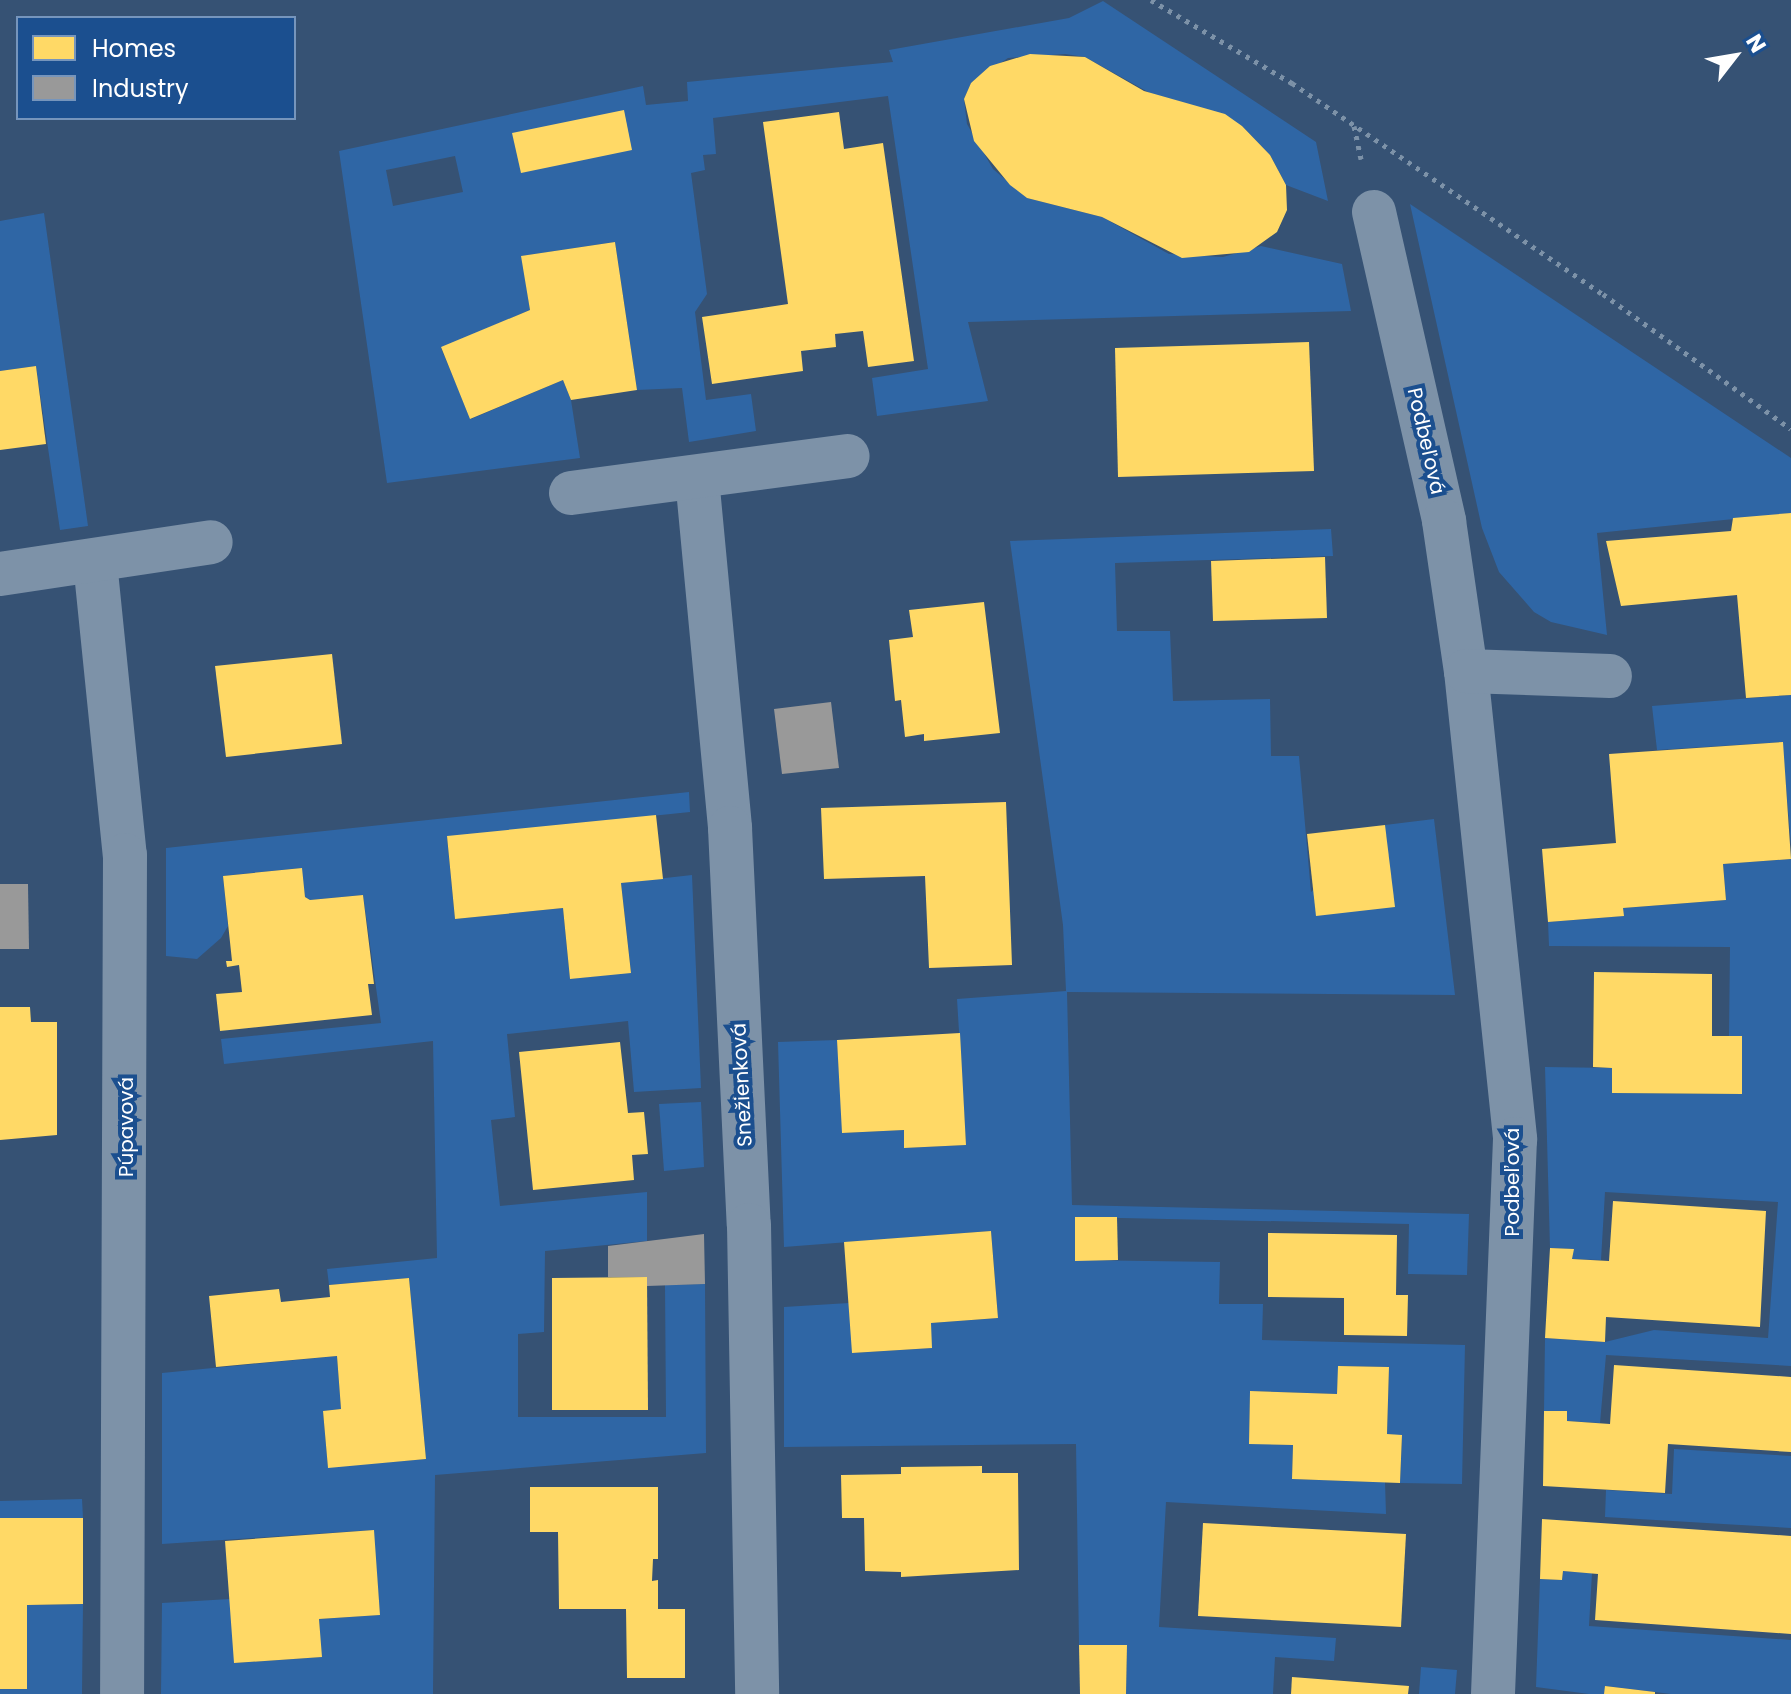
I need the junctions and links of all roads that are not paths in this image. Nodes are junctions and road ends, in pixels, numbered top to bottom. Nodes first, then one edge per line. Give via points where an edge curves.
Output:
1 (1374, 212) dead end
2 (848, 456) dead end
3 (697, 478) junction
4 (571, 493) dead end
5 (211, 542) dead end
6 (95, 562) junction
7 (0, 574) edge
8 (1466, 671) junction
9 (1610, 676) dead end
10 (122, 1694) edge
11 (757, 1694) edge
12 (1493, 1694) edge

1 - 8 street, Podbeľová via 1444,521
2 - 3 street
3 - 4 street
3 - 11 street, Snežienková via 731,860 749,1225
5 - 6 street
6 - 7 street
6 - 10 street, Púpavová via 125,855
8 - 9 street
8 - 12 street, Podbeľová via 1515,1139

